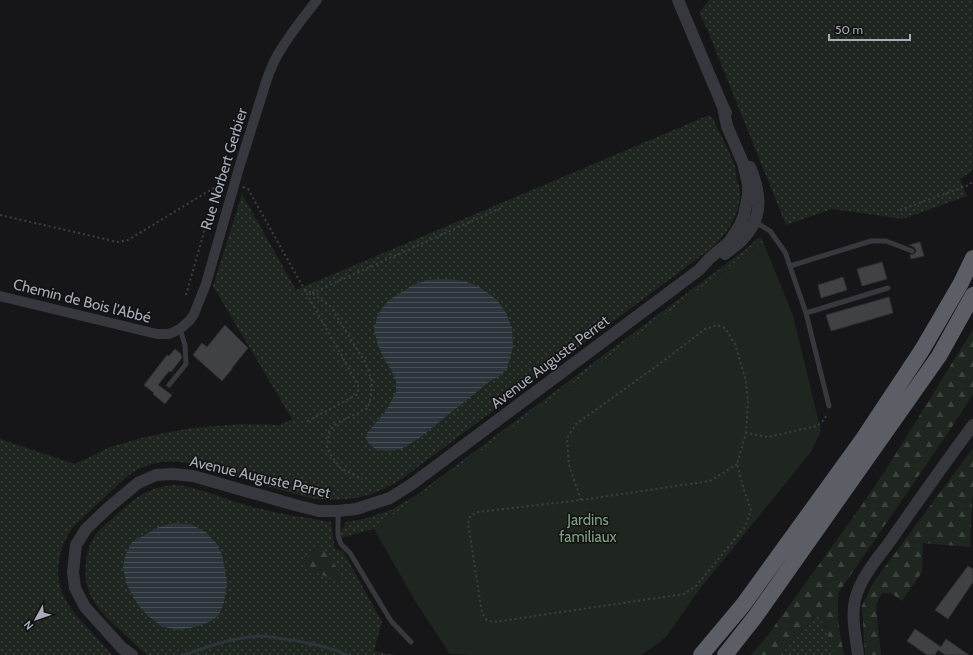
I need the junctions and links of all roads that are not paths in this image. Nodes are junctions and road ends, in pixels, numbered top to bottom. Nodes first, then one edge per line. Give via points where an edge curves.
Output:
1 (317, 0) edge
2 (678, 0) edge
3 (722, 107) junction
4 (744, 215) junction
5 (755, 222) junction
6 (912, 251) dead end
7 (973, 258) edge
8 (790, 266) junction
9 (699, 270) junction
10 (888, 288) dead end
11 (973, 295) edge
12 (0, 296) edge
13 (806, 313) junction
14 (180, 329) junction
15 (169, 385) dead end
16 (829, 406) road end
17 (973, 425) edge
18 (338, 511) junction
19 (720, 633) junction
20 (410, 642) dead end
21 (124, 652) edge
22 (132, 655) edge
23 (688, 655) edge
24 (701, 655) edge
25 (725, 655) edge
26 (858, 655) edge

1 - 14 street, Rue Norbert Gerbier via 298,24 271,68 205,286 194,314
2 - 3 street
3 - 4 street, Avenue Auguste Perret via 746,174 748,195
3 - 5 street via 732,124 756,184 759,198
4 - 5 lane
4 - 9 street, Avenue Auguste Perret via 729,242
5 - 8 lane via 772,233 785,252
5 - 9 street, Avenue Auguste Perret via 738,244 714,263
6 - 8 lane via 886,241 871,242
7 - 19 highway via 922,350 863,439 743,606
8 - 13 lane
9 - 18 street, Avenue Auguste Perret via 412,484 390,498 372,505 356,510
10 - 13 lane
11 - 25 highway via 938,356 755,617
12 - 14 street, Chemin de Bois l'Abbé via 157,334 169,334
13 - 16 lane
14 - 15 lane via 185,345 186,364
17 - 26 street via 861,584 854,612
18 - 20 lane via 338,536 341,544 350,553 391,621
18 - 21 street, Avenue Auguste Perret via 319,511 193,476 156,475 138,483 86,529 76,545 73,572 75,588 85,608
19 - 23 highway
19 - 24 highway
21 - 22 street, Avenue Auguste Perret

